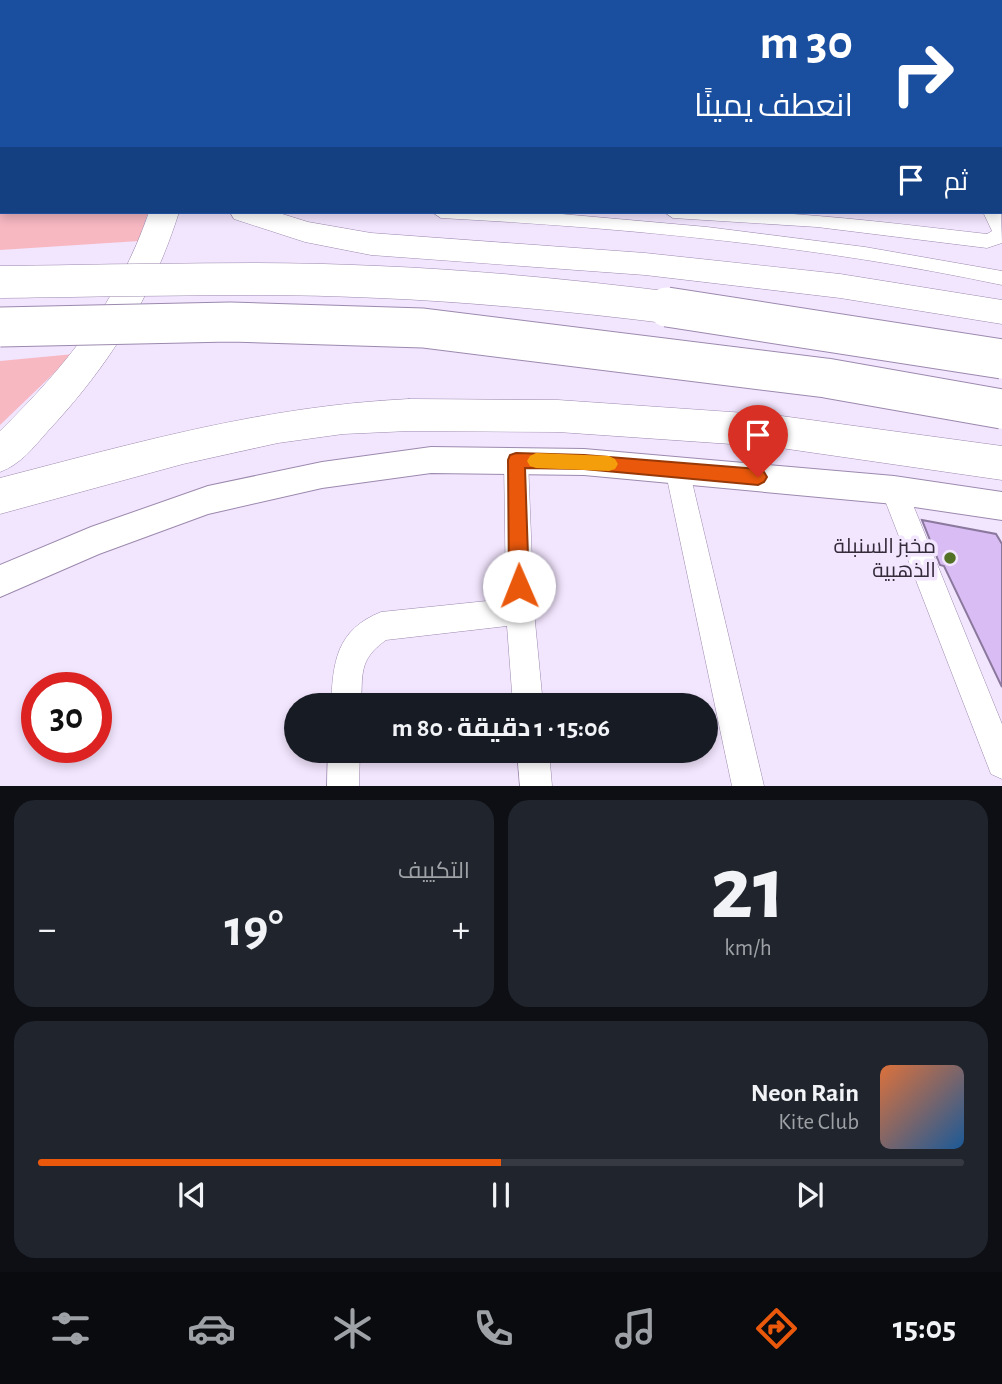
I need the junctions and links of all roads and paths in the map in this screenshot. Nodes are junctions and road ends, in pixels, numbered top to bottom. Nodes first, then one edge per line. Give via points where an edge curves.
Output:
1 (163, 214) edge
2 (251, 214) edge
3 (490, 214) edge
4 (709, 214) edge
5 (887, 214) edge
6 (993, 214) edge
7 (896, 230) junction
8 (909, 261) junction
9 (1002, 278) edge
10 (0, 282) edge
11 (1002, 313) edge
12 (0, 327) edge
13 (1002, 359) edge
14 (1002, 409) edge
15 (0, 455) edge
16 (516, 460) junction
17 (1002, 463) edge
18 (677, 470) junction
19 (894, 490) junction
20 (0, 496) edge
21 (1002, 506) edge
22 (0, 581) edge
23 (520, 611) junction
24 (347, 693) edge
25 (527, 693) edge
26 (344, 763) edge
27 (534, 763) edge
28 (1002, 764) edge
29 (343, 786) edge
30 (536, 786) edge
31 (748, 786) edge

1 - 15 main road via 143,269 113,327 69,385
2 - 11 main road via 305,232 371,244 645,264 840,286
3 - 8 street via 692,230
4 - 7 street
5 - 7 street
6 - 7 street via 1002,231 986,242
7 - 8 street
8 - 9 street
10 - 13 highway, bridge via 258,279 555,293
12 - 14 highway, bridge via 230,323 423,328 826,378
16 - 18 street
16 - 22 street via 431,460 322,475 208,500
16 - 23 street
17 - 20 main road via 774,431 558,416 409,415 278,427
18 - 19 street
18 - 31 street
19 - 21 street
19 - 28 street
23 - 24 street via 381,626 361,640 348,662
23 - 25 street
26 - 29 street
27 - 30 street

